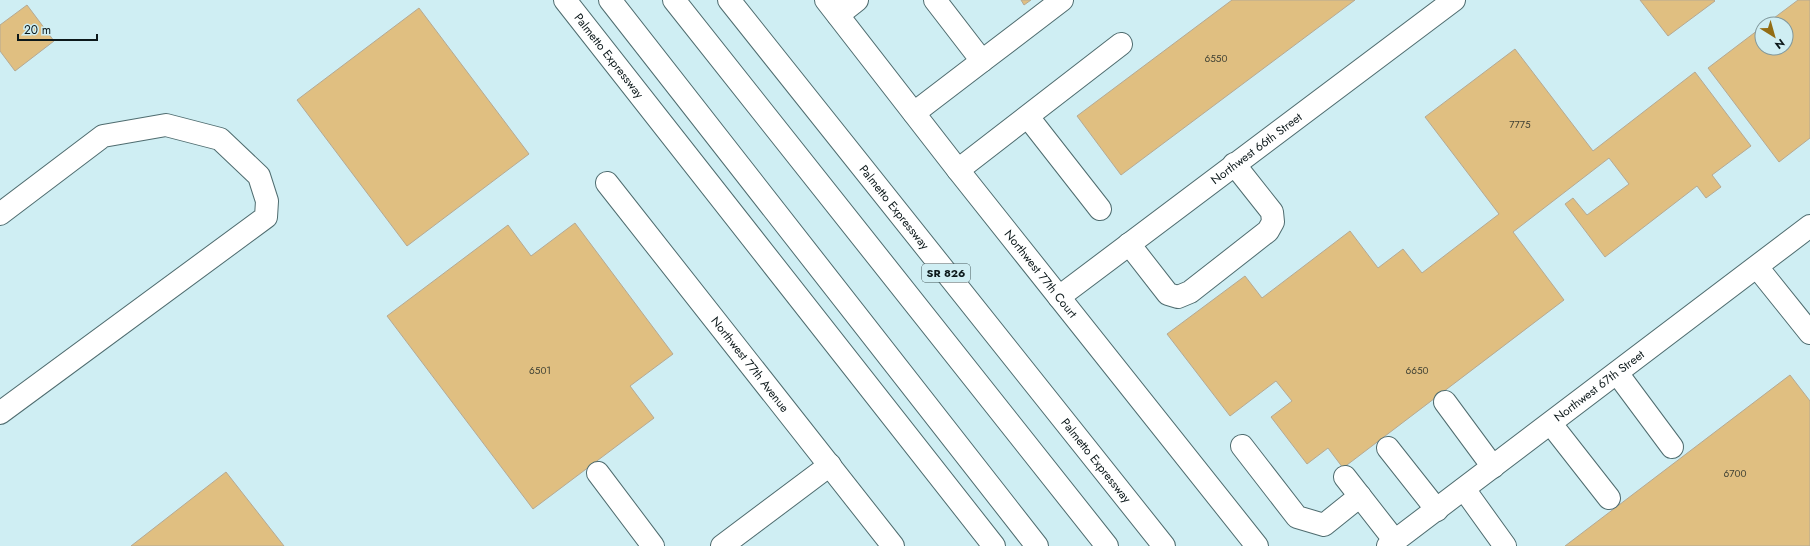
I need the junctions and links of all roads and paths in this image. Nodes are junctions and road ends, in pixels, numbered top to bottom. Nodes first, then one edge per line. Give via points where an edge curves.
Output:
1 (565, 0) edge
2 (610, 0) edge
3 (674, 0) edge
4 (729, 0) edge
5 (857, 0) edge
6 (935, 0) edge
7 (1062, 0) edge
8 (1454, 0) edge
9 (832, 7) edge
10 (1121, 44) dead end
11 (982, 60) junction
12 (914, 113) junction
13 (1028, 118) junction
14 (1234, 164) junction
15 (958, 170) junction
16 (607, 183) dead end
17 (1100, 208) dead end
18 (0, 214) edge
19 (1810, 226) edge
20 (1129, 244) junction
21 (1757, 267) junction
22 (1059, 297) junction
23 (1810, 333) edge
24 (1617, 373) junction
25 (1445, 402) dead end
26 (0, 413) edge
27 (1551, 424) junction
28 (1242, 446) dead end
29 (1672, 447) dead end
30 (1388, 448) dead end
31 (830, 465) junction
32 (1493, 467) junction
33 (598, 474) dead end
34 (1345, 477) dead end
35 (1464, 490) junction
36 (1360, 496) junction
37 (1609, 498) dead end
38 (1436, 510) junction
39 (1392, 544) edge
40 (653, 546) edge
41 (722, 546) edge
42 (893, 546) edge
43 (994, 546) edge
44 (1037, 546) edge
45 (1107, 546) edge
46 (1164, 546) edge
47 (1256, 546) edge
48 (1505, 546) edge

1 - 43 main road, Palmetto Expressway
2 - 44 main road
3 - 45 main road
4 - 46 main road, Palmetto Expressway / SR 826
5 - 9 main road
6 - 11 main road
7 - 11 main road
8 - 14 main road, Northwest 66th Street
9 - 12 main road, Northwest 77th Court
10 - 13 main road
11 - 12 main road
12 - 15 main road, Northwest 77th Court
13 - 15 main road
13 - 17 main road
14 - 20 main road, Northwest 66th Street
14 - 20 main road via 1272,212 1273,222 1268,231 1190,292 1178,297 1168,294
15 - 22 main road, Northwest 77th Court
16 - 31 main road, Northwest 77th Avenue
18 - 26 main road via 103,136 166,125 220,139 259,176 267,202 266,217
19 - 21 main road, Northwest 67th Street
20 - 22 main road, Northwest 66th Street
21 - 23 main road
21 - 24 main road, Northwest 67th Street
22 - 47 main road, Northwest 77th Court
24 - 27 main road, Northwest 67th Street
24 - 29 main road
25 - 32 main road
27 - 32 main road, Northwest 67th Street
27 - 37 main road
28 - 36 main road via 1297,517 1324,525
30 - 38 main road
31 - 41 main road
31 - 42 main road, Northwest 77th Avenue
32 - 35 main road, Northwest 67th Street
33 - 40 main road
34 - 36 main road
35 - 38 main road, Northwest 67th Street
35 - 48 main road
36 - 39 main road
38 - 39 main road, Northwest 67th Street

